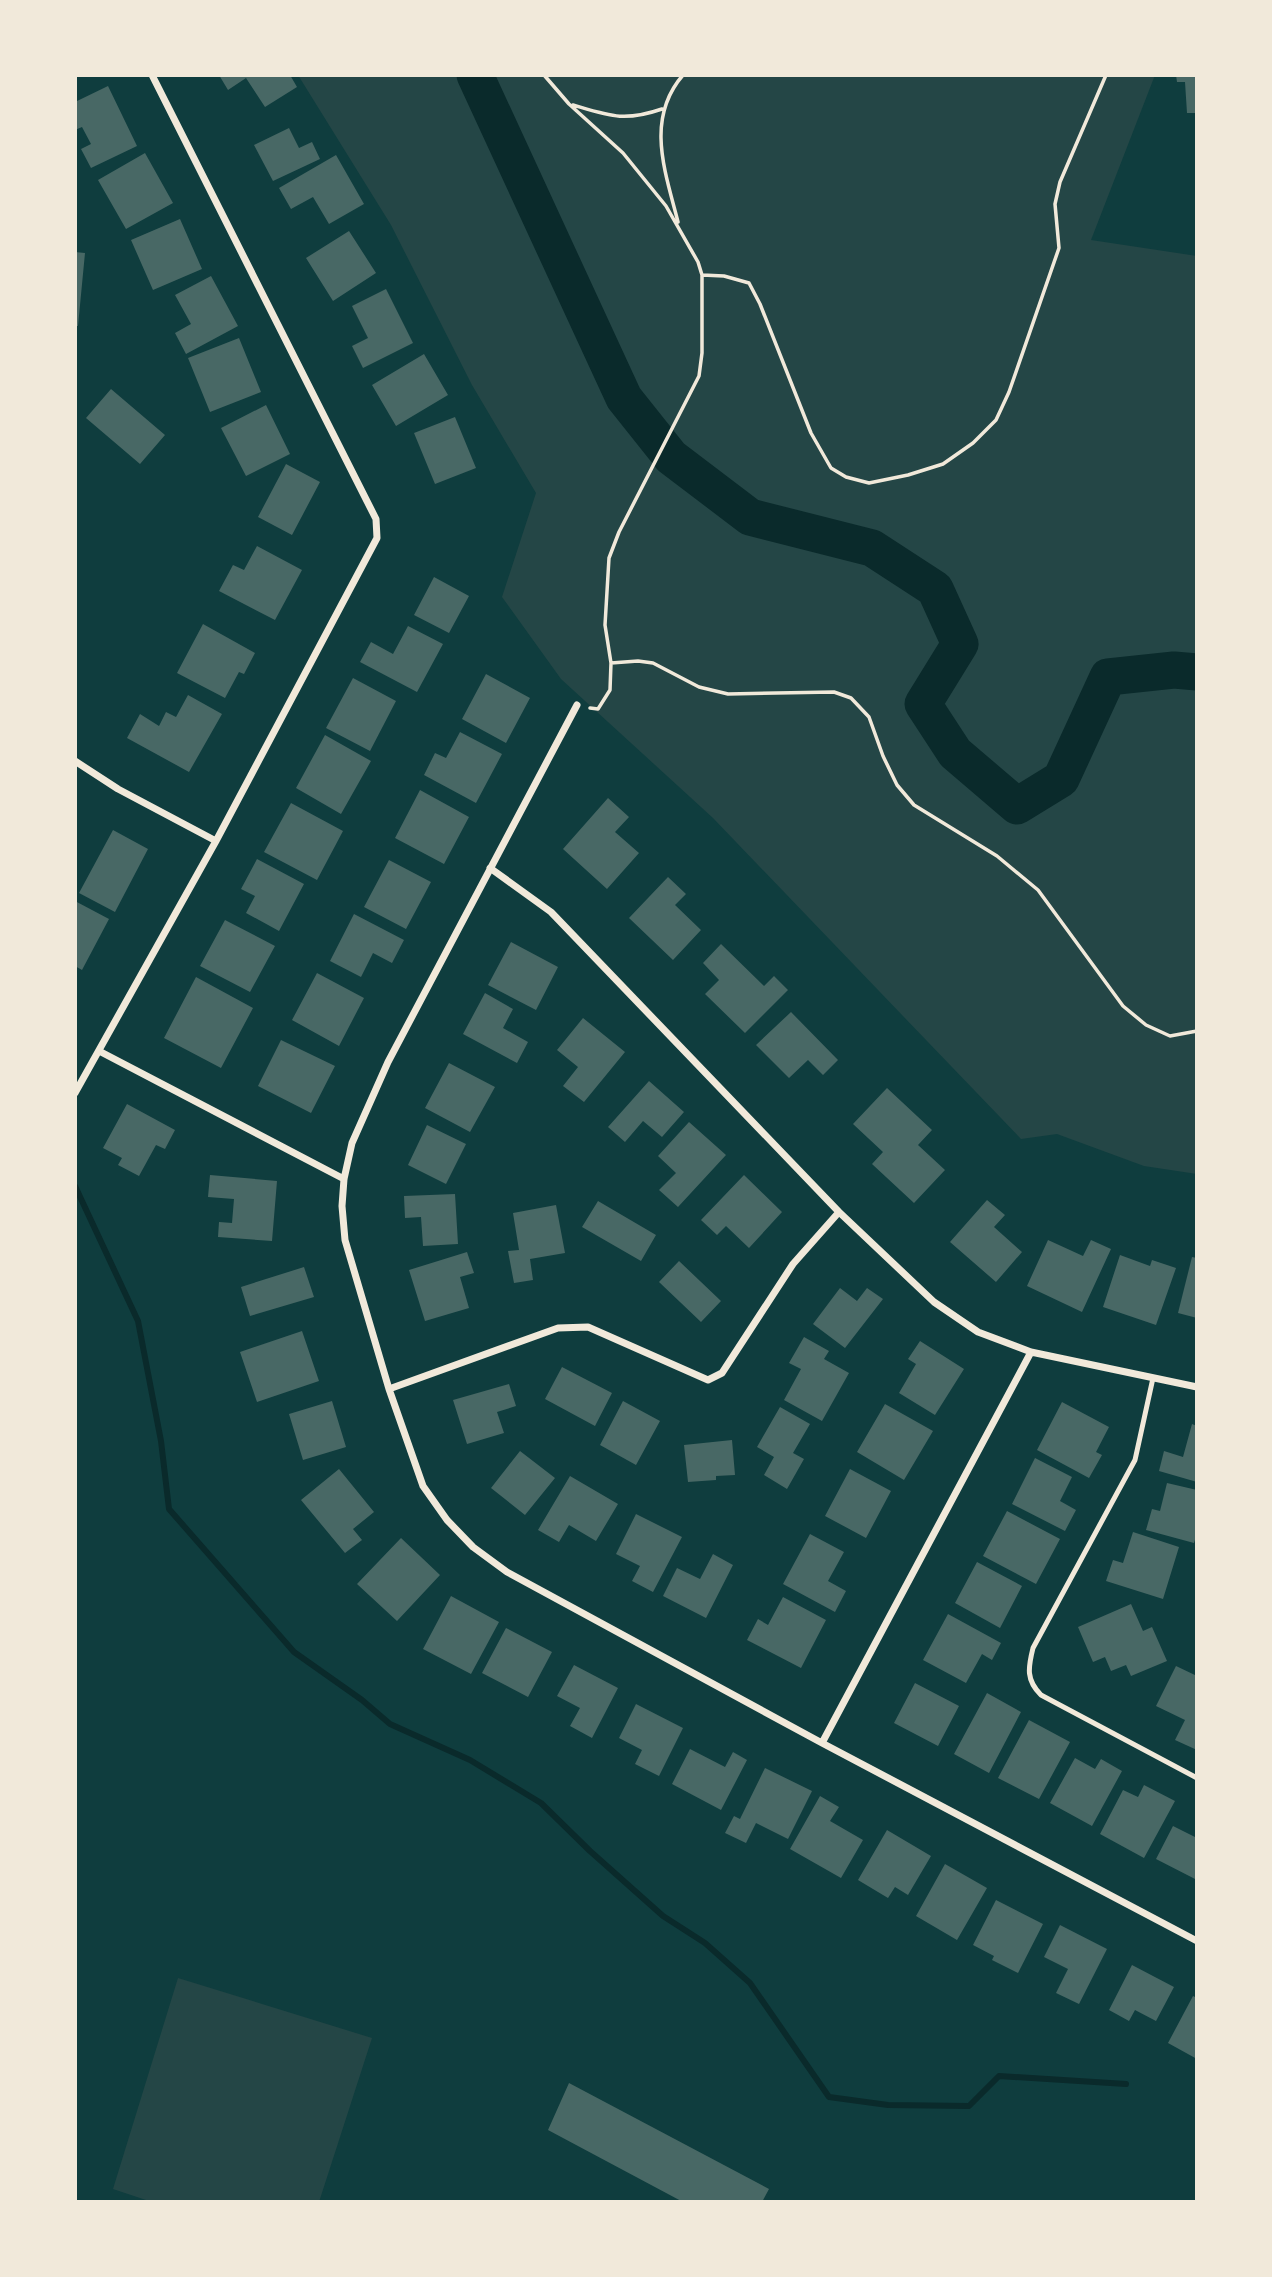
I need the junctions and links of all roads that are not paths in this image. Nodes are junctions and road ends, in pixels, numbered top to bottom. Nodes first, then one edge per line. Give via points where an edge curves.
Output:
1 (152, 75) edge
2 (577, 705) road end
3 (75, 761) edge
4 (216, 841) junction
5 (490, 868) junction
6 (99, 1051) junction
7 (75, 1093) edge
8 (344, 1179) junction
9 (839, 1212) junction
10 (1031, 1352) junction
11 (1153, 1378) junction
12 (1197, 1387) edge
13 (389, 1389) junction
14 (822, 1743) junction
15 (1197, 1778) edge
16 (1197, 1941) edge

1 - 4 street via 376,519 377,538
2 - 5 street
3 - 4 street
4 - 6 street
5 - 8 street via 388,1062 352,1143
5 - 9 street via 551,912
6 - 7 street
6 - 8 street
8 - 13 street via 345,1240
9 - 10 street via 934,1303 978,1332
9 - 13 street via 793,1264 722,1373 708,1380 588,1327 558,1328
10 - 11 street
10 - 14 street
11 - 12 street
11 - 15 lane via 1135,1460 1033,1648 1031,1684 1041,1695
13 - 14 street via 423,1486 473,1547 507,1572
14 - 16 street

